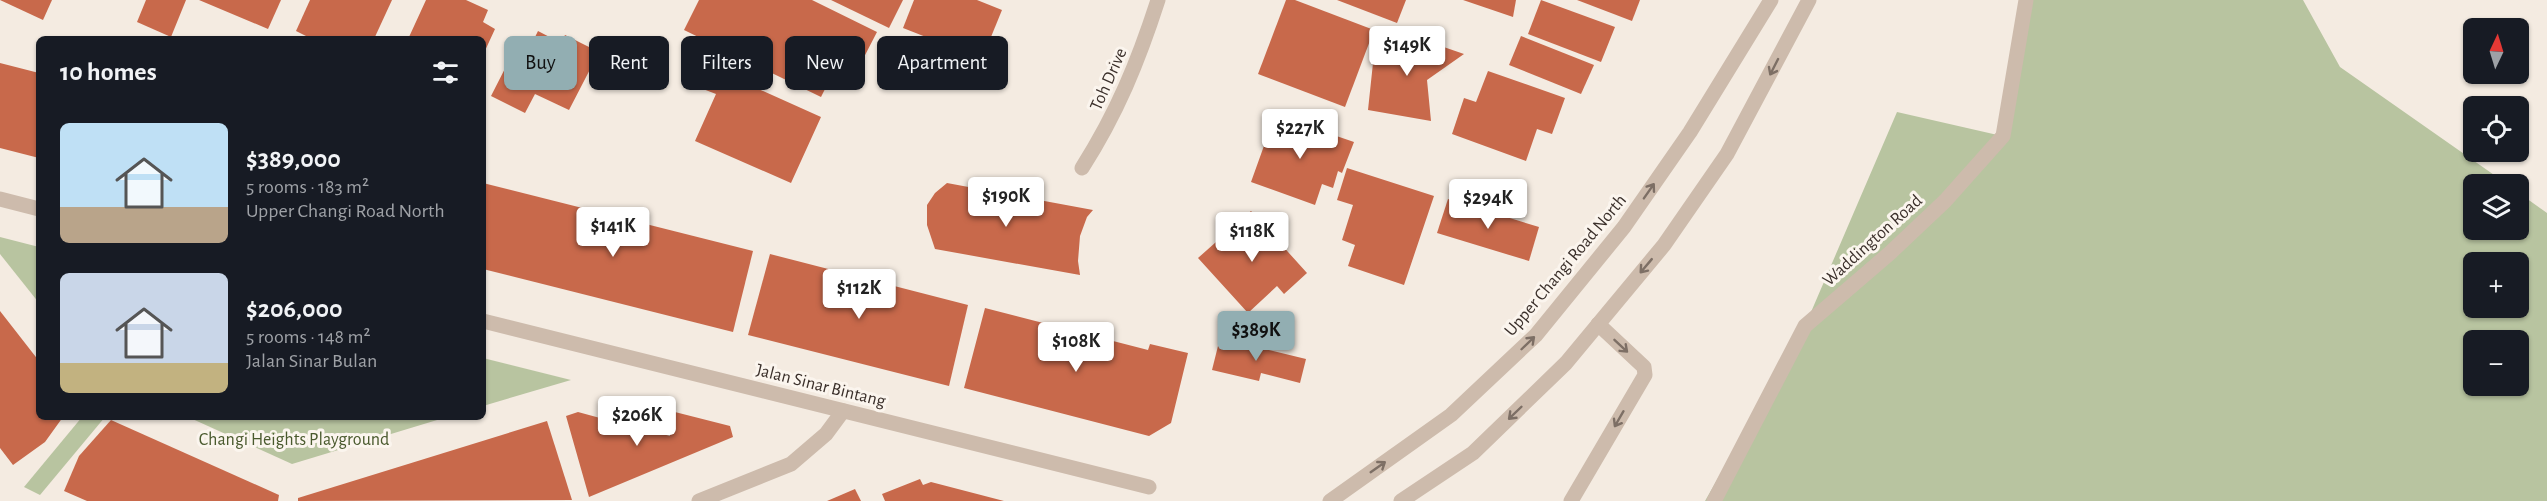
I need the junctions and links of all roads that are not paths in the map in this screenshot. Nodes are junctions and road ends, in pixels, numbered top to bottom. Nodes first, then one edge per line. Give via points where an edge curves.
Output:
1 (1158, 0) edge
2 (1771, 0) edge
3 (1809, 0) edge
4 (2025, 0) edge
5 (1082, 168) dead end
6 (0, 199) edge
7 (36, 208) edge
8 (486, 322) edge
9 (1598, 324) junction
10 (843, 411) junction
11 (1149, 488) dead end
12 (699, 501) edge
13 (1330, 501) edge
14 (1401, 501) edge
15 (1571, 501) edge
16 (1713, 501) edge

1 - 5 street, Toh Drive via 1138,61 1107,128
13 -> 2 street, Upper Changi Road North via 1451,415 1536,334 1624,227 1690,132
3 -> 9 street via 1727,154 1664,245
4 - 16 street, Waddington Road via 2003,136 1945,201 1805,326
6 - 7 street
8 - 10 street, Jalan Sinar Bintang
9 -> 14 street via 1566,363 1473,453
9 -> 15 street via 1644,368 1645,375
10 - 11 street, Jalan Sinar Bintang
10 - 12 street via 826,434 791,464

